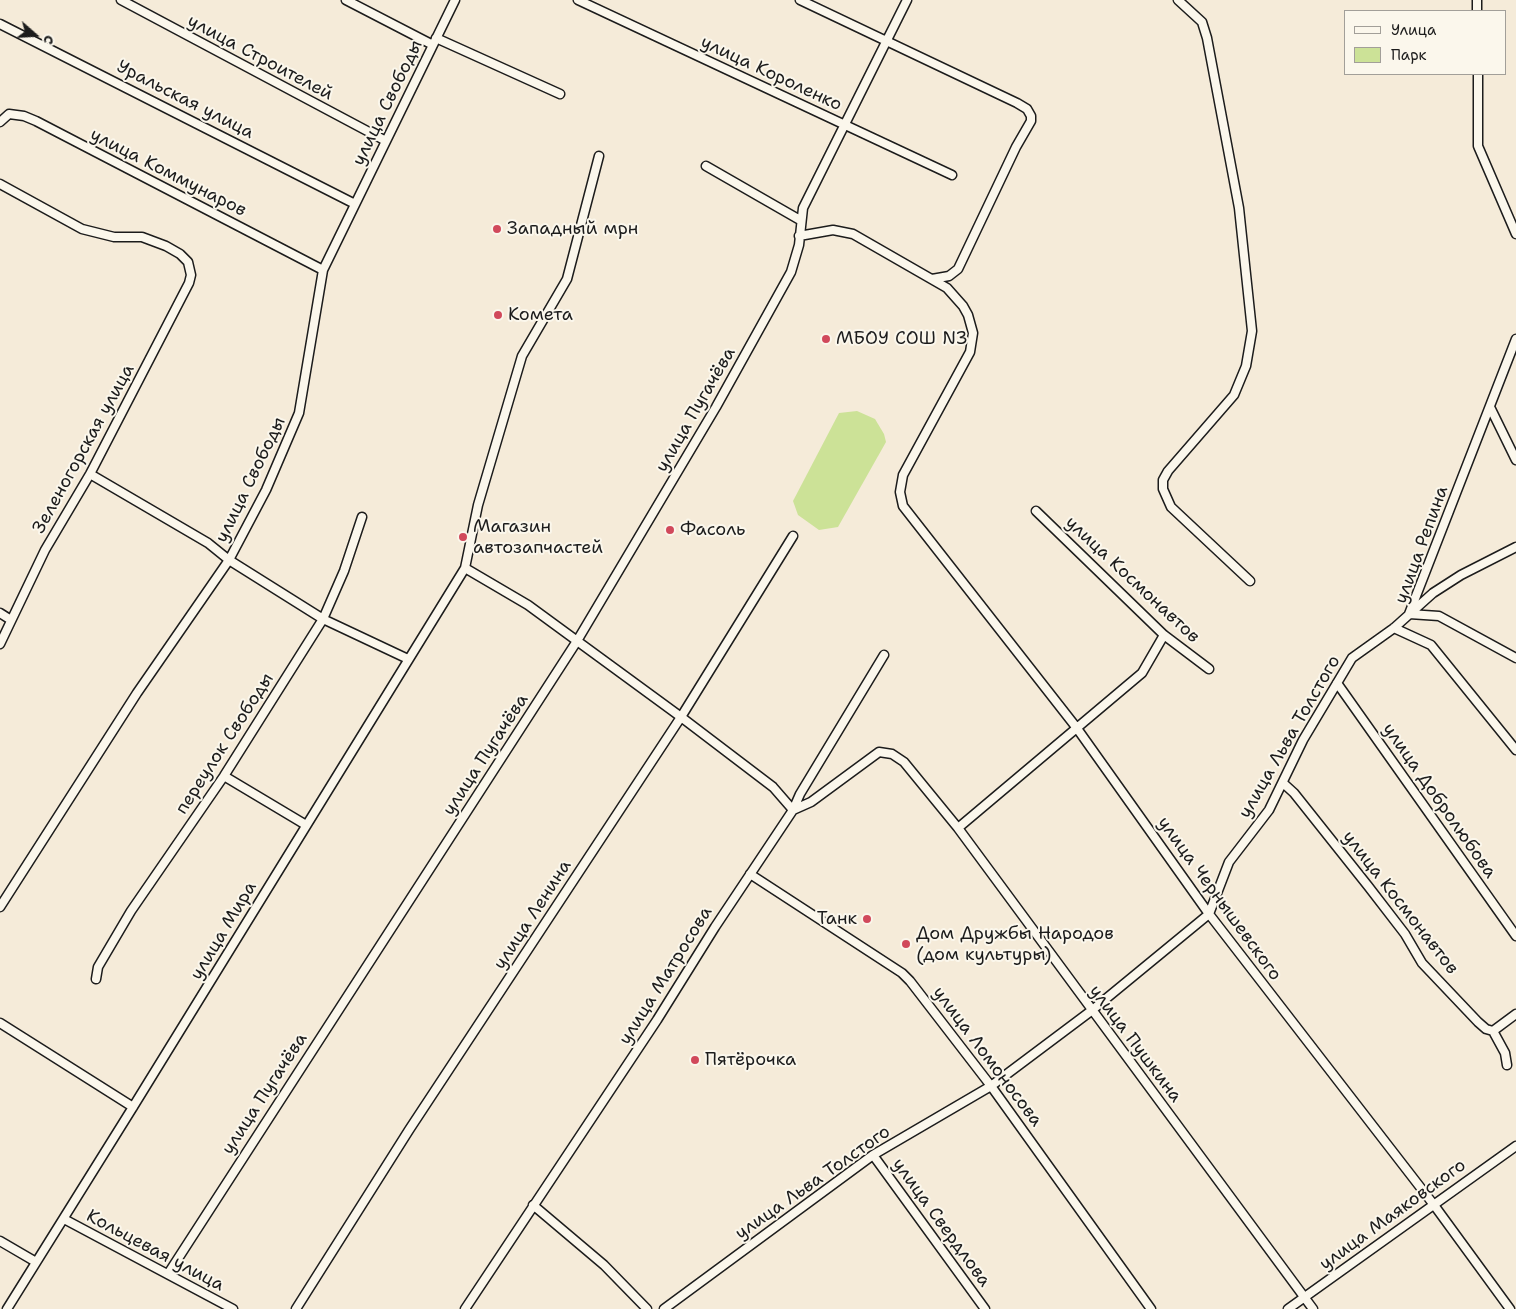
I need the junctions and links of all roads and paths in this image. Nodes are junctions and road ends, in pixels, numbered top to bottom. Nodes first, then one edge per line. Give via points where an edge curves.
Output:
1 (121, 0) edge
2 (346, 0) edge
3 (455, 0) edge
4 (578, 0) edge
5 (800, 0) edge
6 (907, 0) edge
7 (1178, 0) edge
8 (0, 24) edge
9 (887, 40) junction
10 (434, 42) junction
11 (1478, 75) edge
12 (560, 94) dead end
13 (0, 122) edge
14 (845, 124) junction
15 (386, 141) junction
16 (599, 156) dead end
17 (706, 166) dead end
18 (952, 175) dead end
19 (0, 184) edge
20 (356, 204) junction
21 (800, 220) junction
22 (1516, 234) edge
23 (799, 236) junction
24 (323, 270) junction
25 (932, 279) junction
26 (1516, 339) edge
27 (1490, 407) junction
28 (1516, 460) edge
29 (90, 474) junction
30 (1036, 511) dead end
31 (362, 516) dead end
32 (793, 536) dead end
33 (1516, 547) edge
34 (229, 560) junction
35 (465, 568) junction
36 (1250, 581) dead end
37 (0, 613) edge
38 (1409, 614) junction
39 (11, 620) junction
40 (323, 620) junction
41 (1394, 628) junction
42 (1164, 635) junction
43 (577, 641) junction
44 (0, 644) edge
45 (884, 656) dead end
46 (1516, 658) edge
47 (408, 659) junction
48 (1209, 669) dead end
49 (1337, 684) junction
50 (681, 717) junction
51 (1076, 727) junction
52 (1516, 750) edge
53 (224, 776) junction
54 (1283, 783) junction
55 (793, 810) junction
56 (306, 826) junction
57 (958, 828) junction
58 (750, 874) junction
59 (0, 907) edge
60 (1209, 914) junction
61 (1516, 936) edge
62 (96, 979) dead end
63 (1092, 1010) junction
64 (1516, 1014) edge
65 (0, 1023) edge
66 (1493, 1031) junction
67 (1506, 1065) dead end
68 (991, 1086) junction
69 (134, 1107) junction
70 (1516, 1146) edge
71 (873, 1155) junction
72 (533, 1205) junction
73 (1434, 1205) junction
74 (64, 1219) junction
75 (0, 1241) edge
76 (36, 1262) junction
77 (168, 1274) junction
78 (1304, 1297) junction
79 (7, 1309) edge
80 (232, 1309) edge
81 (296, 1309) edge
82 (465, 1309) edge
83 (646, 1309) edge
84 (664, 1309) edge
85 (985, 1309) edge
86 (1151, 1309) edge
87 (1288, 1309) edge
88 (1313, 1309) edge
89 (1510, 1309) edge

1 - 15 street, улица Строителей
2 - 10 street
3 - 10 street, улица Свободы
4 - 14 street, улица Короленко
5 - 9 street
6 - 9 street, улица Пугачёва
7 - 36 street via 1202,22 1207,38 1239,208 1252,331 1246,366 1234,395 1173,465 1164,480 1164,489 1171,507
8 - 20 street, Уральская улица
9 - 14 street, улица Пугачёва
9 - 25 street via 1017,102 1027,109 1031,122 958,269 949,276
10 - 12 street
10 - 15 street, улица Свободы
11 - 22 street via 1478,146
13 - 24 street, улица Коммунаров via 9,114 36,121
14 - 18 street, улица Короленко
14 - 21 street, улица Пугачёва
15 - 20 street, улица Свободы
16 - 35 street via 566,279 522,356 478,505
17 - 21 street
19 - 29 street, Зеленогорская улица via 82,229 114,237 142,237 166,246 180,254 190,269 189,283
20 - 24 street, улица Свободы
21 - 23 street, улица Пугачёва
23 - 25 street via 842,230
23 - 43 street, улица Пугачёва via 791,272 716,407
24 - 34 street, улица Свободы via 299,413 266,490
25 - 51 street, улица Чернышевского via 947,288 964,306 971,325 972,343 903,475 900,492 903,506
26 - 27 street, улица Репина
27 - 28 street
27 - 38 street, улица Репина
29 - 34 street via 208,543
29 - 39 street, Зеленогорская улица via 45,550
30 - 42 street, улица Космонавтов
31 - 40 street, переулок Свободы
32 - 50 street, улица Ленина
33 - 38 street, улица Льва Толстого via 1454,579
34 - 40 street
34 - 59 street, улица Свободы via 137,693
35 - 43 street via 528,606
35 - 47 street, улица Мира
37 - 39 street
38 - 41 street, улица Льва Толстого
38 - 46 street, улица Репина via 1439,616
39 - 44 street, Зеленогорская улица
40 - 47 street
40 - 53 street, переулок Свободы
41 - 49 street, улица Льва Толстого via 1352,658
41 - 52 street via 1431,646
42 - 48 street, улица Космонавтов
42 - 51 street via 1147,667
43 - 50 street
43 - 77 street, улица Пугачёва
45 - 55 street, улица Матросова
47 - 56 street, улица Мира
49 - 54 street, улица Льва Толстого via 1303,740
49 - 61 street, улица Добролюбова
50 - 55 street via 773,787
50 - 81 street, улица Ленина via 409,1130
51 - 57 street
51 - 60 street, улица Чернышевского
53 - 56 street
53 - 62 street, переулок Свободы via 131,911 98,967
54 - 60 street, улица Льва Толстого via 1269,810 1229,862
54 - 66 street, улица Космонавтов via 1368,886 1405,934 1422,963 1478,1022
55 - 57 street, улица Пушкина via 812,802 879,752 892,754 904,762
55 - 58 street, улица Матросова
56 - 69 street, улица Мира
57 - 63 street, улица Пушкина
58 - 68 street, улица Ломоносова via 902,973
58 - 72 street, улица Матросова
60 - 63 street, улица Льва Толстого
60 - 73 street, улица Чернышевского
63 - 68 street, улица Льва Толстого
63 - 78 street, улица Пушкина
64 - 66 street
65 - 69 street
66 - 67 street, улица Космонавтов via 1505,1053
68 - 71 street, улица Льва Толстого
68 - 86 street, улица Ломоносова
69 - 74 street, улица Мира
70 - 73 street, улица Маяковского
71 - 84 street, улица Льва Толстого
71 - 85 street, улица Свердлова
72 - 82 street, улица Матросова
72 - 83 street via 604,1264
73 - 78 street, улица Маяковского
73 - 89 street, улица Чернышевского
74 - 76 street, улица Мира
74 - 77 street, Кольцевая улица
75 - 76 street
76 - 79 street, улица Мира
77 - 80 street, Кольцевая улица
78 - 87 street, улица Маяковского
78 - 88 street, улица Пушкина

